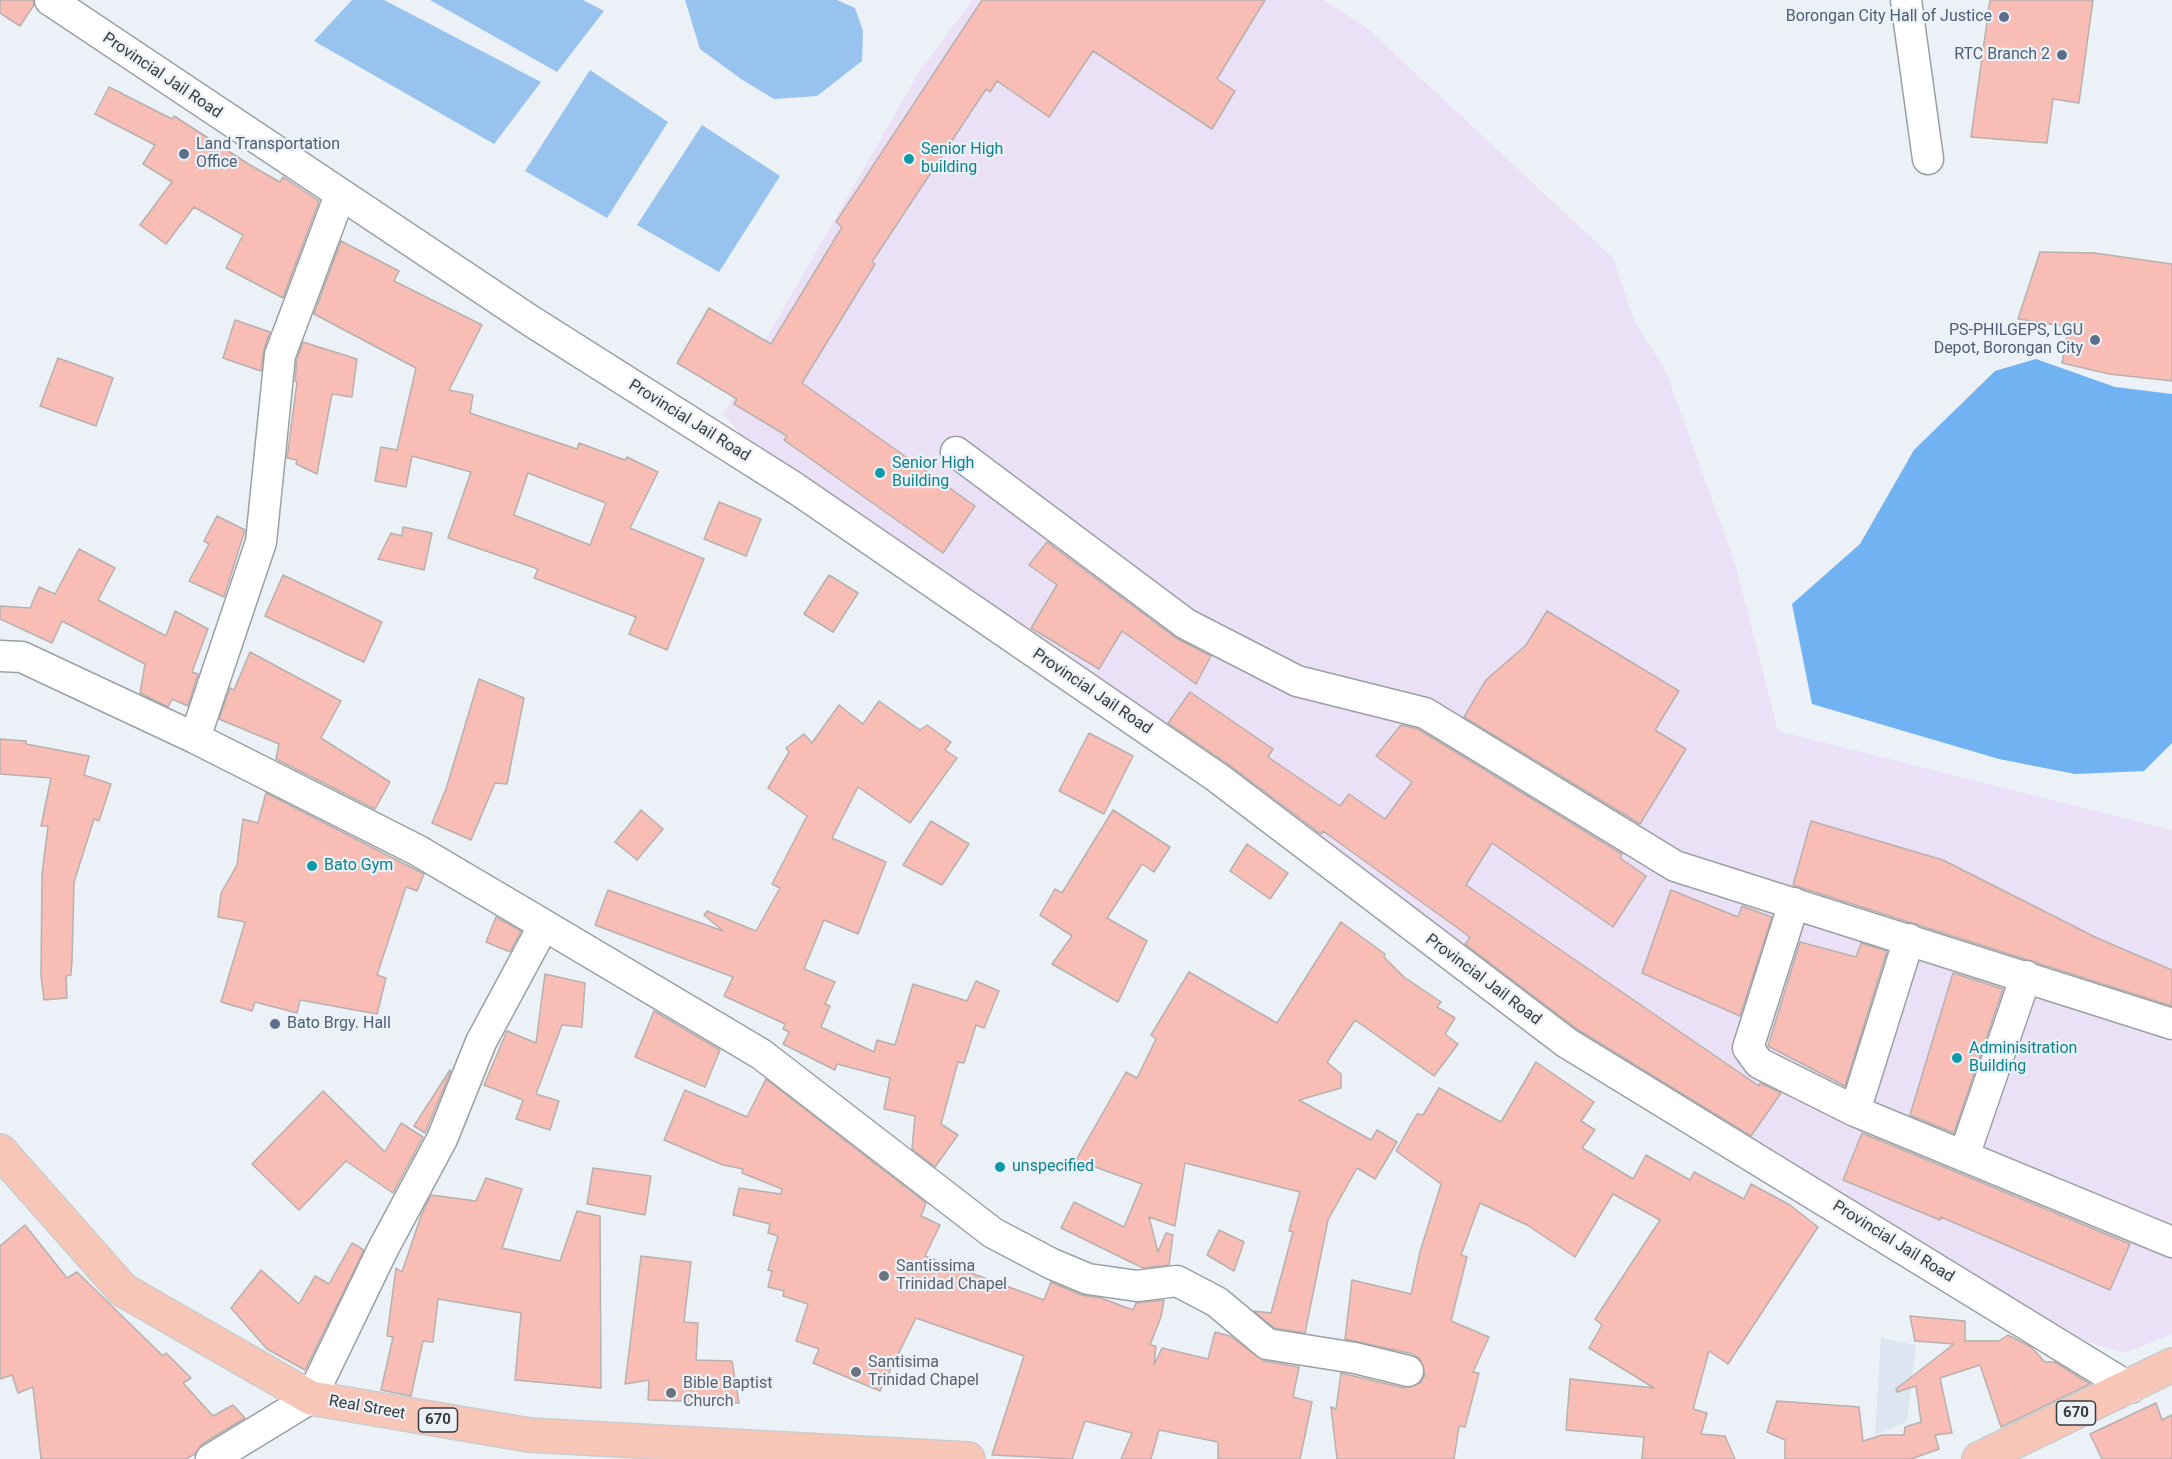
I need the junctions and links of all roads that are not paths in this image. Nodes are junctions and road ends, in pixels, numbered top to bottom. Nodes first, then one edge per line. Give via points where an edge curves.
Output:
1 (50, 0) edge
2 (1906, 0) edge
3 (1928, 159) dead end
4 (340, 195) junction
5 (956, 452) dead end
6 (0, 656) edge
7 (195, 738) junction
8 (1794, 903) junction
9 (544, 925) junction
10 (1909, 939) junction
11 (2025, 976) junction
12 (2172, 1024) edge
13 (1855, 1111) junction
14 (0, 1151) edge
15 (1964, 1155) junction
16 (2172, 1242) edge
17 (2172, 1365) edge
18 (1408, 1371) dead end
19 (2130, 1388) junction
20 (311, 1398) junction
21 (212, 1459) edge
22 (968, 1459) edge
23 (1979, 1459) edge

1 - 4 street, Provincial Jail Road
2 - 3 street
4 - 7 street via 280,355 261,542
4 - 19 street, Provincial Jail Road via 795,488 1208,772 1567,1044
5 - 8 street via 1186,624 1297,681 1425,713 1675,866
6 - 7 street via 22,657
7 - 9 street via 417,850
8 - 10 street
8 - 13 street via 1748,1048 1759,1063
9 - 18 street via 761,1054 993,1233 1052,1264 1088,1279 1137,1286 1177,1281 1217,1302 1267,1344
9 - 20 street via 482,1042 442,1139 383,1249
10 - 11 street
10 - 13 street
11 - 12 street
11 - 15 street
13 - 15 street
14 - 20 main road, Real Street / 670 via 123,1290
15 - 16 street
17 - 19 main road, 670
19 - 23 main road, 670
20 - 21 street
20 - 22 main road, Real Street / 670 via 529,1435

